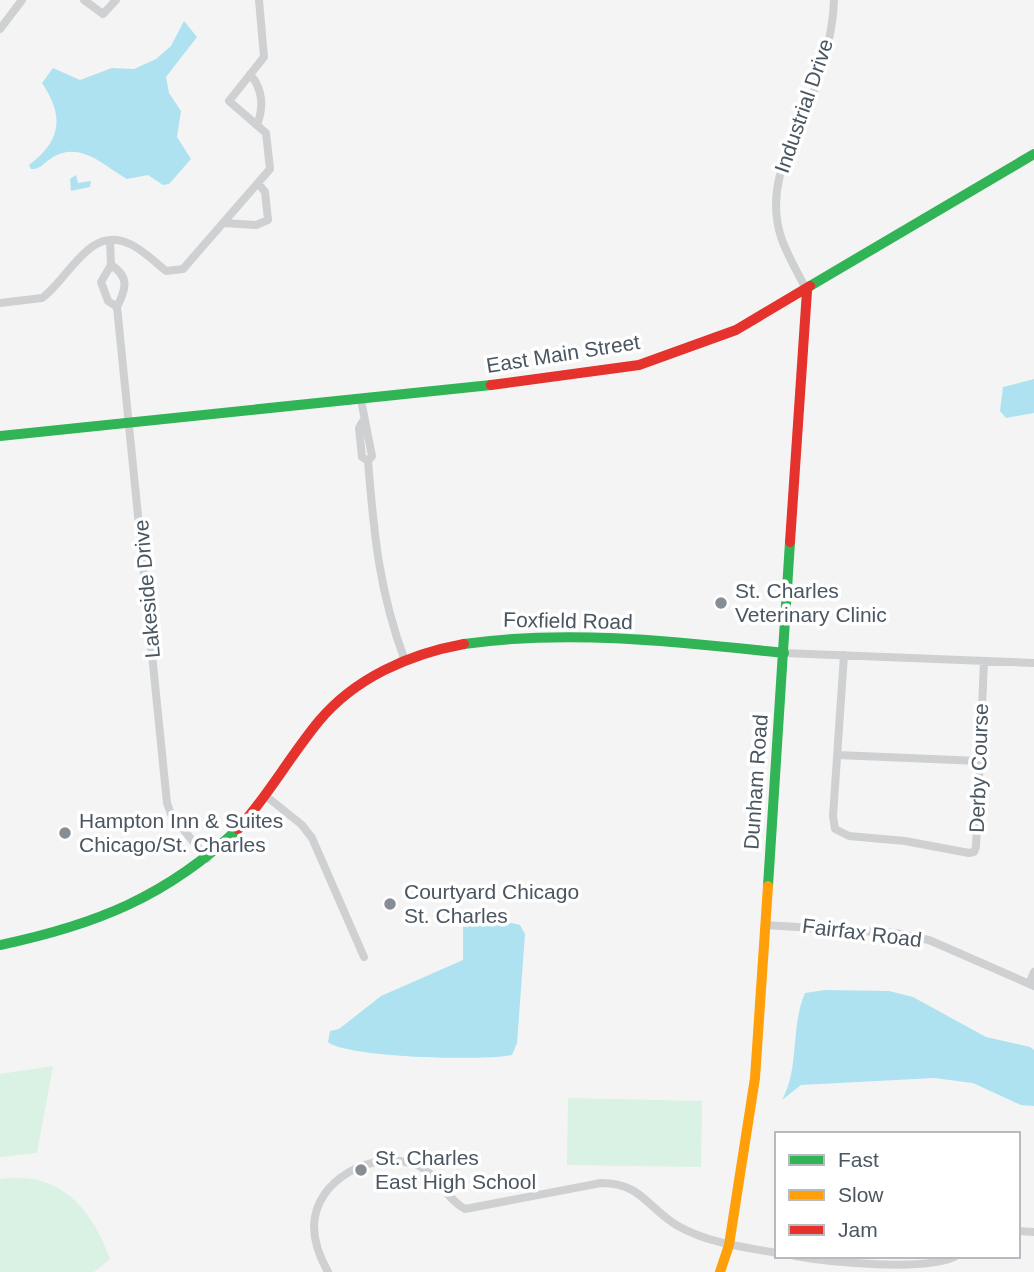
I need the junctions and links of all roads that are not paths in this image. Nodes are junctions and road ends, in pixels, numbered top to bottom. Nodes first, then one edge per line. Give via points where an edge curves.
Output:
1 (22, 0) edge
2 (84, 0) edge
3 (116, 0) edge
4 (260, 0) edge
5 (834, 0) edge
6 (3, 19) edge
7 (0, 29) edge
8 (250, 74) junction
9 (257, 125) junction
10 (1034, 155) edge
11 (258, 183) junction
12 (223, 223) junction
13 (110, 240) junction
14 (111, 265) junction
15 (807, 291) junction
16 (0, 303) edge
17 (117, 307) junction
18 (361, 400) junction
19 (131, 424) junction
20 (0, 436) edge
21 (0, 443) edge
22 (784, 653) junction
23 (844, 655) junction
24 (405, 661) junction
25 (984, 661) junction
26 (1034, 663) edge
27 (838, 755) junction
28 (978, 761) junction
29 (266, 796) junction
30 (207, 859) junction
31 (765, 925) junction
32 (0, 945) edge
33 (364, 957) dead end
34 (1034, 972) edge
35 (1031, 985) edge
36 (729, 1245) junction
37 (775, 1253) edge
38 (810, 1258) edge
39 (951, 1258) edge
40 (328, 1272) edge
41 (720, 1272) edge

1 - 6 street
2 - 3 street via 103,14
4 - 8 street via 264,57
5 - 15 street, Industrial Drive via 823,65 777,184 781,237
6 - 7 street
8 - 9 street via 261,93
8 - 9 street via 229,101
9 - 11 street via 266,133 270,169
10 - 15 street, East Main Street
11 - 12 street
11 - 12 street via 265,191 268,220 256,225
12 - 13 street via 183,269 166,271 129,243
13 - 14 street, Lakeside Drive
13 - 16 street via 89,247 43,298
14 - 17 street, Lakeside Drive via 126,283
14 - 17 street, Lakeside Drive via 101,282 108,301
15 - 18 street, East Main Street via 736,330 639,365
15 - 22 street, Dunham Road
17 - 19 street, Lakeside Drive
18 - 19 street, East Main Street
18 - 24 street via 359,428 362,457 368,461 376,561 387,612
19 - 20 street, East Main Street
19 - 21 street, East Main Street
19 - 30 street, Lakeside Drive via 167,803
22 - 23 street, Foxfield Road
22 - 24 street, Foxfield Road via 534,635 477,640
22 - 31 street, Dunham Road
23 - 25 street, Foxfield Road
23 - 27 street, Derby Course
24 - 29 street, Foxfield Road via 362,682 327,710
25 - 26 street, Foxfield Road
25 - 28 street, Derby Course
27 - 28 street
27 - 28 street, Derby Course via 833,816 841,834 969,853 976,847
29 - 30 street, Foxfield Road
29 - 33 street via 312,838
30 - 32 street, Foxfield Road via 155,895 93,923
31 - 35 street, Fairfax Road via 906,935 962,953
31 - 36 street, Dunham Road via 755,1078
34 - 35 street
36 - 37 street
36 - 40 street via 676,1224 646,1198 618,1183 601,1182 474,1209 458,1206 434,1175 415,1164 393,1160 355,1167 329,1192 314,1223
36 - 41 street, Dunham Road
38 - 39 street via 837,1263 938,1263

